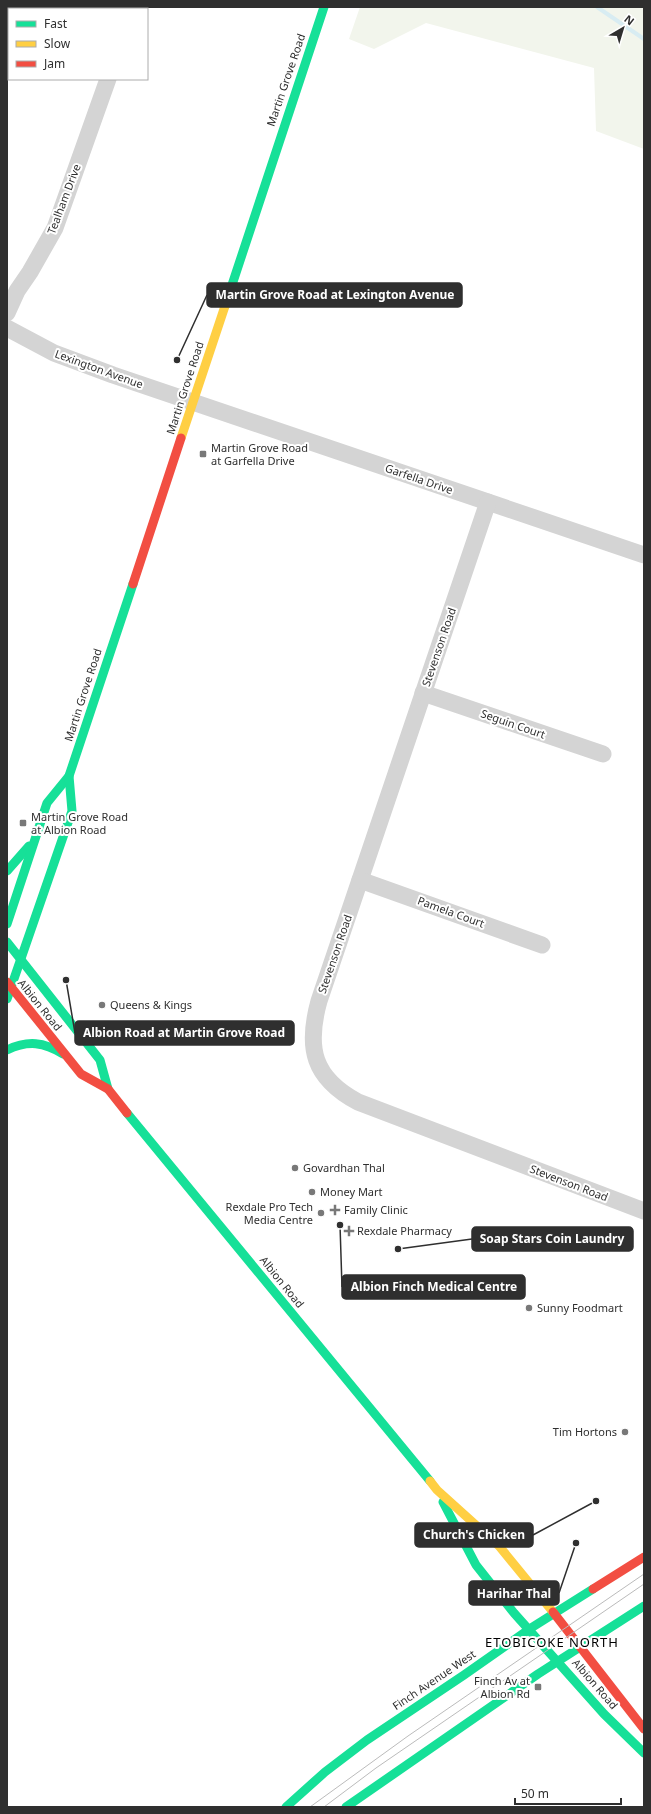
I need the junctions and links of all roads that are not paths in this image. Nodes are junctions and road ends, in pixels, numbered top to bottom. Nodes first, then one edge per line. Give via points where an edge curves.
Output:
1 (324, 7) edge
2 (106, 80) edge
3 (7, 313) edge
4 (7, 328) edge
5 (194, 402) junction
6 (488, 502) junction
7 (644, 555) edge
8 (423, 693) junction
9 (603, 754) dead end
10 (69, 776) junction
11 (35, 839) junction
12 (7, 871) edge
13 (360, 880) junction
14 (7, 924) edge
15 (7, 942) edge
16 (542, 945) dead end
17 (21, 959) junction
18 (9, 985) edge
19 (7, 1000) edge
20 (7, 1050) edge
21 (67, 1057) junction
22 (108, 1089) junction
23 (644, 1211) edge
24 (437, 1490) junction
25 (644, 1557) edge
26 (644, 1606) edge
27 (555, 1614) junction
28 (530, 1629) junction
29 (582, 1647) junction
30 (559, 1662) junction
31 (644, 1729) edge
32 (644, 1753) edge
33 (286, 1807) edge
34 (346, 1807) edge

1 - 5 main road, Martin Grove Road via 245,240
2 - 3 street, Tealham Drive via 55,228 17,291
4 - 5 street, Lexington Avenue via 54,353
5 - 6 street, Garfella Drive
5 - 10 main road, Martin Grove Road
6 - 7 street, Garfella Drive
6 - 8 street, Stevenson Road
8 - 9 street, Seguin Court
8 - 13 street, Stevenson Road
10 - 11 main road, Martin Grove Road via 47,804
10 - 17 main road, Martin Grove Road via 72,811
11 - 12 main road
11 - 14 main road, Martin Grove Road
13 - 16 street, Pamela Court
13 - 23 street, Stevenson Road via 314,1019 312,1035 317,1061 333,1084 358,1102
15 - 17 main road, Albion Road
17 - 18 main road, Martin Grove Road
17 - 22 main road, Albion Road via 100,1060
18 - 19 main road, Martin Grove Road
18 - 21 main road, Albion Road
20 - 21 main road via 28,1042 37,1042
21 - 22 main road, Albion Road via 81,1074
22 - 24 main road, Albion Road
24 - 27 main road, Albion Road via 499,1546
24 - 28 main road, Albion Road via 476,1565
25 - 27 main road, Finch Avenue West
26 - 29 main road
27 - 28 main road, Finch Avenue West
27 - 29 main road, Albion Road
28 - 30 main road, Albion Road
28 - 33 main road, Finch Avenue West via 383,1728 300,1793
29 - 30 main road
29 - 31 main road, Albion Road
30 - 32 main road, Albion Road via 604,1714
30 - 34 main road

